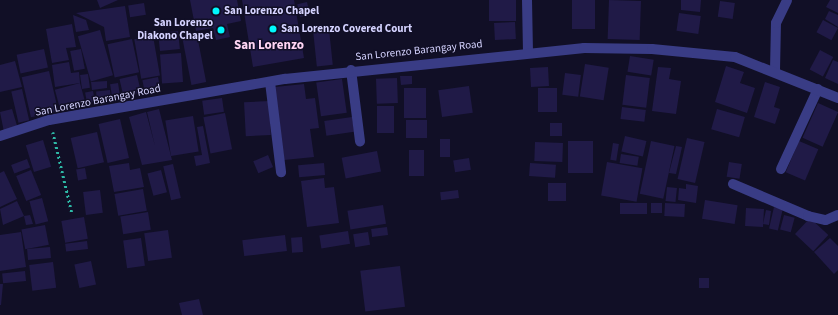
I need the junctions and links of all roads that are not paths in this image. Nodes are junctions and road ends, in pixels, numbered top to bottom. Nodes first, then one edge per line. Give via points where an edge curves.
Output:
1 (527, 0) edge
2 (787, 0) edge
3 (528, 52) junction
4 (350, 70) junction
5 (775, 70) junction
6 (270, 82) junction
7 (818, 89) junction
8 (838, 98) edge
9 (0, 136) edge
10 (360, 141) dead end
11 (781, 168) dead end
12 (281, 172) dead end
13 (733, 184) dead end
14 (838, 215) edge

1 - 3 street
2 - 5 street via 776,23
3 - 4 street, San Lorenzo Barangay Road
3 - 5 street, San Lorenzo Barangay Road via 652,49 735,56
4 - 6 street, San Lorenzo Barangay Road
4 - 10 street
5 - 7 street, San Lorenzo Barangay Road
6 - 9 street, San Lorenzo Barangay Road via 49,120
6 - 12 street
7 - 8 street, San Lorenzo Barangay Road
7 - 11 street
13 - 14 street via 808,216 826,220

